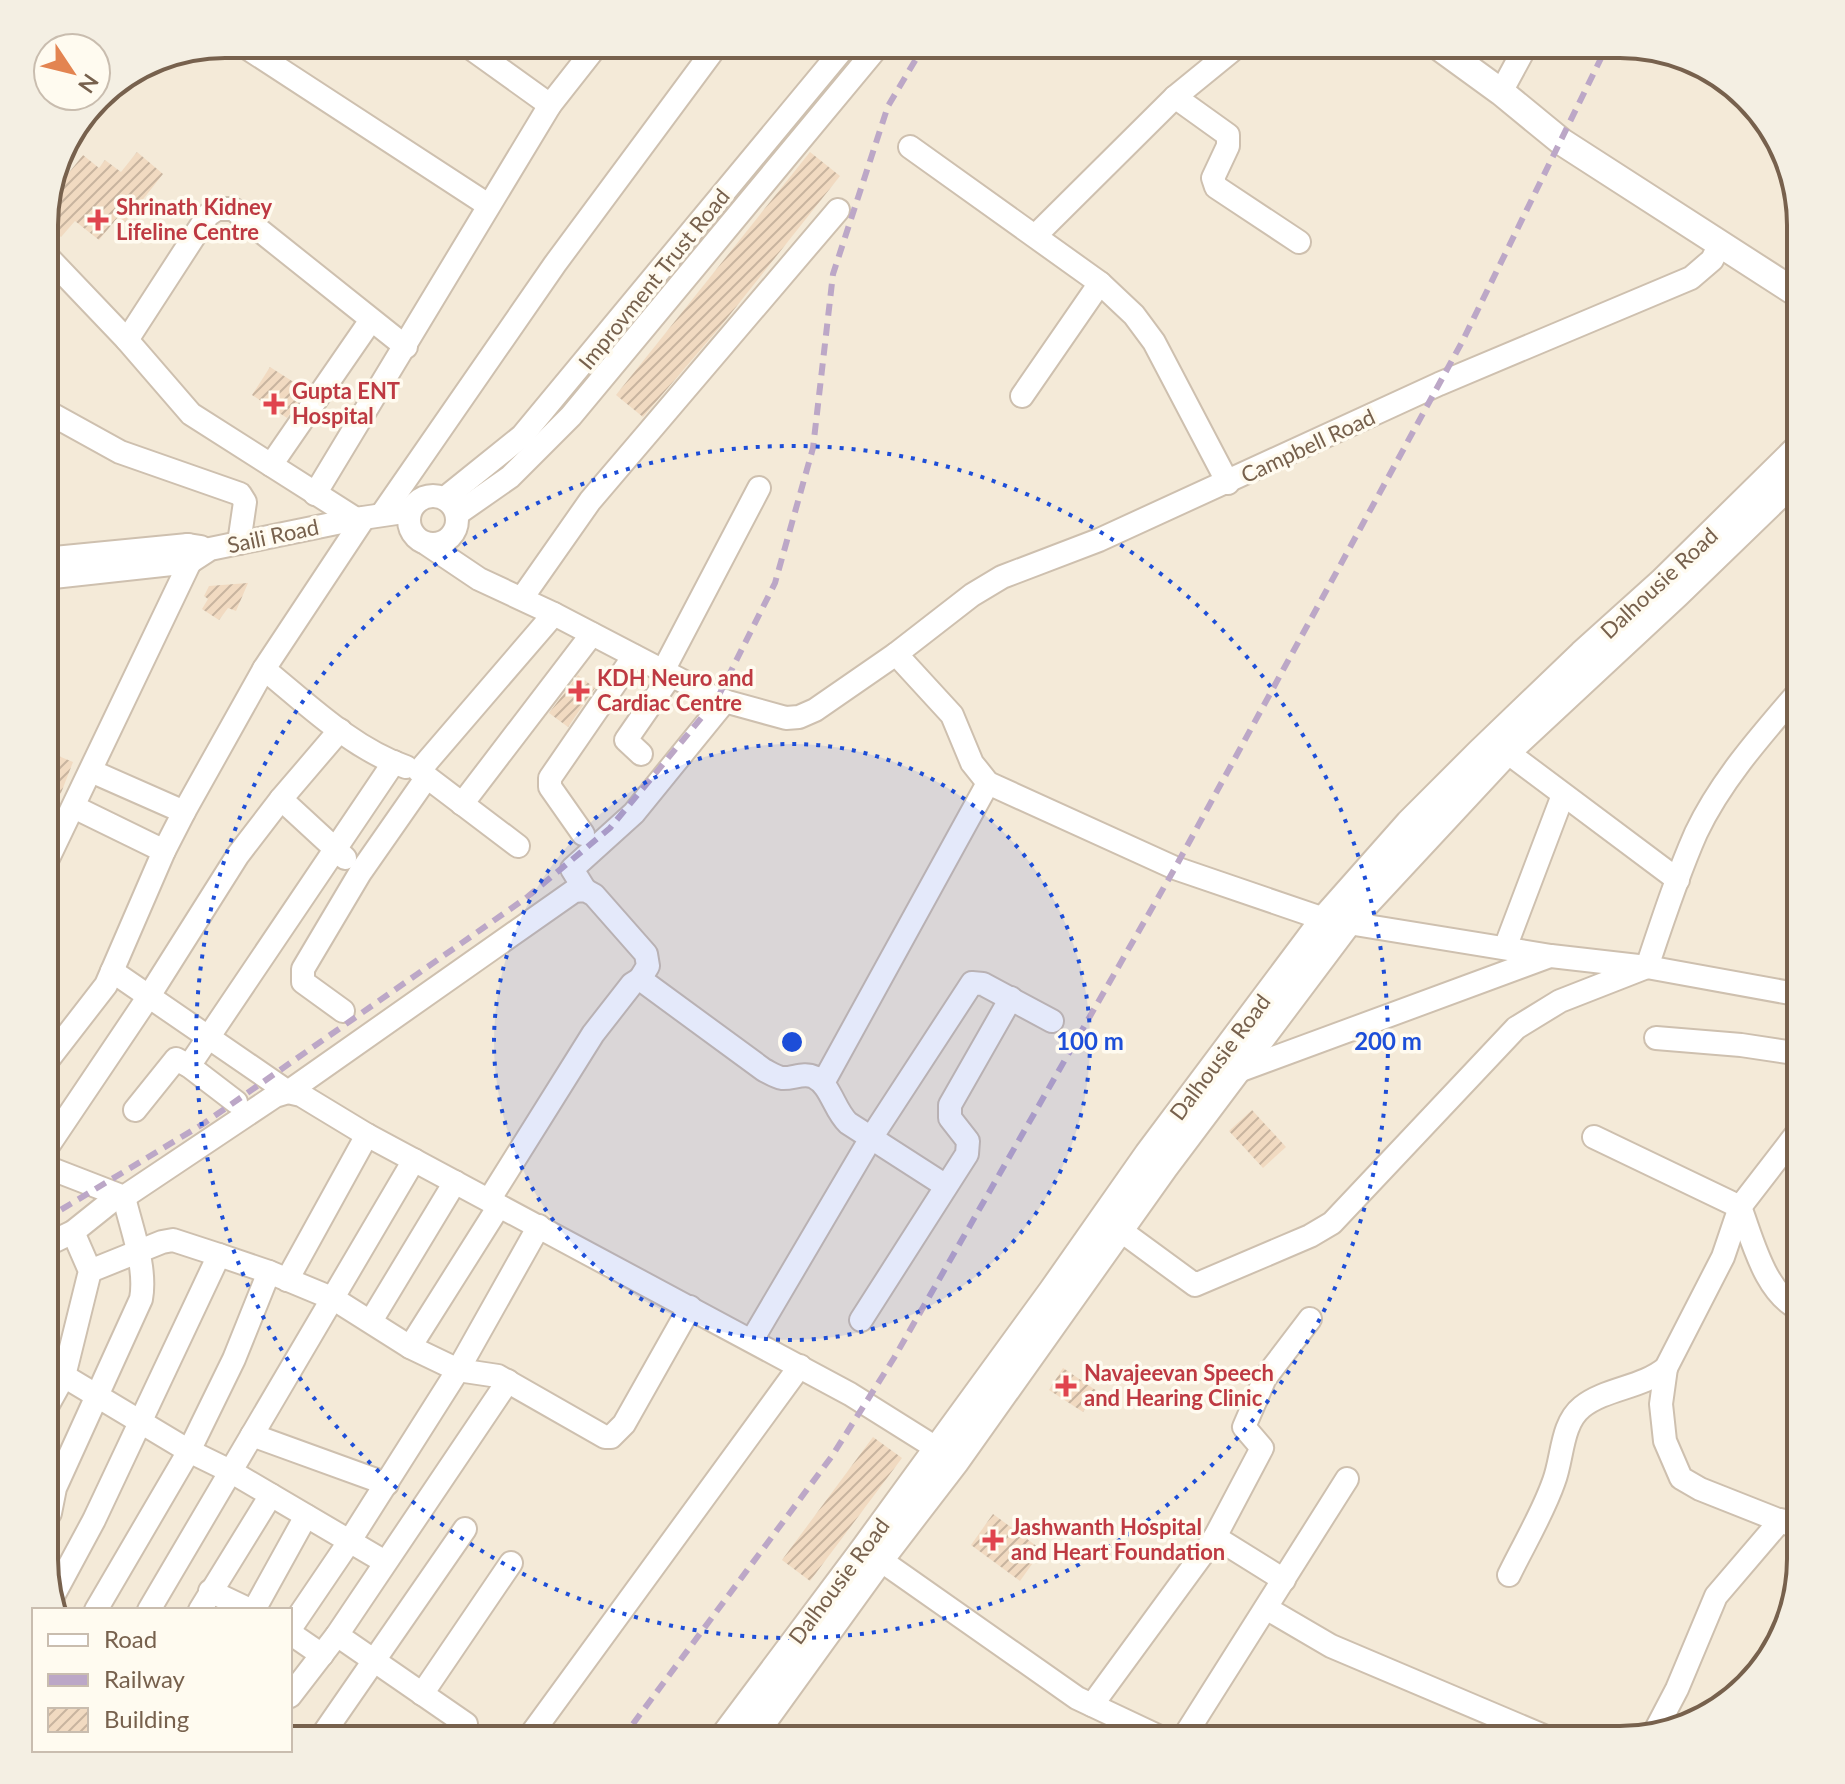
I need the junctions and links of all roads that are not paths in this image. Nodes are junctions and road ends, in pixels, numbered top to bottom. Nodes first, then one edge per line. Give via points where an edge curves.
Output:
1 (263, 58) edge
2 (485, 58) edge
3 (587, 58) edge
4 (708, 58) edge
5 (836, 58) edge
6 (867, 58) edge
7 (1223, 58) edge
8 (1454, 58) edge
9 (1519, 58) edge
10 (1501, 92) junction
11 (1175, 97) junction
12 (550, 105) junction
13 (910, 147) dead end
14 (488, 205) junction
15 (838, 210) dead end
16 (1036, 235) junction
17 (1299, 242) dead end
18 (1720, 244) junction
19 (58, 268) edge
20 (674, 273) junction
21 (1100, 283) junction
22 (1787, 287) edge
23 (371, 320) junction
24 (127, 340) junction
25 (406, 347) junction
26 (1022, 396) dead end
27 (58, 418) edge
28 (1787, 460) edge
29 (271, 465) junction
30 (1228, 483) junction
31 (1787, 486) edge
32 (759, 488) dead end
33 (315, 494) junction
34 (451, 506) junction
35 (410, 511) junction
36 (367, 517) junction
37 (239, 543) junction
38 (427, 544) junction
39 (196, 552) junction
40 (58, 573) edge
41 (1662, 595) junction
42 (522, 598) junction
43 (554, 614) junction
44 (592, 634) junction
45 (896, 654) junction
46 (634, 656) junction
47 (264, 669) junction
48 (667, 673) junction
49 (725, 701) junction
50 (1787, 705) edge
51 (340, 730) junction
52 (1507, 752) junction
53 (641, 754) dead end
54 (394, 762) junction
55 (91, 771) junction
56 (423, 774) junction
57 (988, 783) junction
58 (1563, 795) junction
59 (281, 799) junction
60 (462, 804) junction
61 (74, 807) junction
62 (184, 812) junction
63 (583, 834) dead end
64 (58, 835) edge
65 (518, 846) dead end
66 (335, 849) junction
67 (164, 851) junction
68 (360, 873) junction
69 (1678, 880) junction
70 (585, 890) junction
71 (1336, 921) junction
72 (1505, 948) junction
73 (1551, 956) junction
74 (1647, 967) junction
75 (112, 971) junction
76 (640, 979) junction
77 (1787, 992) edge
78 (149, 996) junction
79 (1011, 998) junction
80 (343, 1011) dead end
81 (1052, 1021) dead end
82 (210, 1038) junction
83 (1656, 1038) dead end
84 (58, 1044) edge
85 (1787, 1052) edge
86 (189, 1066) junction
87 (1237, 1071) junction
88 (823, 1083) junction
89 (1199, 1086) junction
90 (288, 1092) junction
91 (236, 1102) dead end
92 (135, 1110) dead end
93 (367, 1135) junction
94 (1594, 1137) dead end
95 (871, 1138) junction
96 (58, 1142) edge
97 (1787, 1146) edge
98 (414, 1160) junction
99 (58, 1169) edge
100 (455, 1182) junction
101 (946, 1186) junction
102 (121, 1196) junction
103 (494, 1203) junction
104 (1740, 1207) junction
105 (539, 1226) junction
106 (1120, 1230) junction
107 (73, 1232) junction
108 (58, 1239) edge
109 (137, 1252) junction
110 (219, 1255) junction
111 (90, 1271) junction
112 (278, 1276) junction
113 (334, 1299) junction
114 (1787, 1304) edge
115 (690, 1307) junction
116 (1310, 1319) dead end
117 (861, 1320) dead end
118 (371, 1321) junction
119 (752, 1340) junction
120 (410, 1347) junction
121 (800, 1366) junction
122 (1666, 1368) junction
123 (458, 1370) junction
124 (58, 1372) edge
125 (64, 1376) junction
126 (508, 1381) junction
127 (58, 1387) edge
128 (96, 1395) junction
129 (139, 1421) junction
130 (252, 1435) junction
131 (189, 1451) junction
132 (947, 1455) junction
133 (230, 1471) junction
134 (1347, 1479) dead end
135 (58, 1481) edge
136 (387, 1484) junction
137 (271, 1495) junction
138 (306, 1516) junction
139 (1787, 1522) edge
140 (1787, 1528) edge
141 (465, 1529) dead end
142 (1215, 1537) junction
143 (349, 1542) junction
144 (872, 1554) junction
145 (385, 1562) junction
146 (511, 1563) dead end
147 (1509, 1575) dead end
148 (1284, 1580) junction
149 (60, 1583) edge
150 (205, 1601) edge
151 (97, 1608) edge
152 (150, 1608) edge
153 (242, 1608) edge
154 (253, 1608) edge
155 (1266, 1608) junction
156 (292, 1628) edge
157 (292, 1632) edge
158 (337, 1635) junction
159 (322, 1655) junction
160 (375, 1661) junction
161 (292, 1693) edge
162 (422, 1694) junction
163 (1092, 1705) junction
164 (1660, 1721) edge
165 (466, 1724) dead end
166 (329, 1726) edge
167 (537, 1726) edge
168 (732, 1726) edge
169 (759, 1726) edge
170 (1136, 1726) edge
171 (1191, 1726) edge
172 (1520, 1726) edge

1 - 14 street
2 - 12 street
3 - 12 street
4 - 36 street
5 - 20 street, Improvment Trust Road
6 - 20 street
7 - 11 street
8 - 10 street
9 - 10 street
10 - 18 street via 1562,142
11 - 16 street
11 - 17 street via 1228,135 1213,178 1216,187
12 - 14 street
13 - 16 street
14 - 25 street
15 - 42 street via 590,501
16 - 21 street
18 - 22 street
18 - 30 street, Campbell Road via 1712,260 1691,278 1439,384
19 - 24 street
20 - 34 street, Improvment Trust Road
21 - 26 street
21 - 30 street via 1154,342
23 - 24 street via 233,209 224,208 208,215
23 - 25 street
23 - 29 street
24 - 29 street via 191,414
25 - 33 street
27 - 37 street via 120,452 240,494 245,502
28 - 41 street, Dalhousie Road
29 - 33 street
30 - 45 street, Campbell Road via 1002,577
31 - 41 street, Dalhousie Road
32 - 48 street
33 - 36 street
34 - 35 street via 435,495
34 - 38 street via 458,524 454,534 437,545
35 - 36 street, Saili Road
35 - 38 street via 411,531
36 - 37 street, Saili Road
36 - 47 street
37 - 39 street, Saili Road
38 - 42 street, Campbell Road via 479,579
39 - 40 street, Saili Road
39 - 55 street
41 - 52 street, Dalhousie Road
41 - 71 street, Dalhousie Road via 1582,654 1409,823
42 - 43 street, Campbell Road
43 - 44 street, Campbell Road
43 - 56 street
44 - 46 street, Campbell Road
44 - 60 street
45 - 49 street, Campbell Road via 799,717
45 - 57 street via 952,715 972,763
46 - 48 street, Campbell Road
46 - 63 street via 550,778 550,787
47 - 51 street
47 - 62 street
48 - 49 street, Campbell Road
48 - 53 street via 626,740
49 - 70 street via 634,813 572,869
50 - 69 street via 1715,800
51 - 54 street
51 - 59 street
52 - 58 street
52 - 71 street, Dalhousie Road
54 - 56 street
54 - 66 street
55 - 61 street
55 - 62 street
56 - 60 street
56 - 68 street
57 - 71 street via 1175,868
57 - 88 street
58 - 69 street
58 - 72 street
59 - 66 street
59 - 78 street via 238,855
60 - 65 street
61 - 64 street
61 - 67 street
62 - 67 street
66 - 68 street
66 - 82 street
67 - 75 street
68 - 80 street via 302,976
69 - 74 street
70 - 76 street via 646,954 648,966
70 - 90 street via 574,891
71 - 72 street
71 - 87 street, Dalhousie Road
71 - 89 street, Dalhousie Road
72 - 73 street
73 - 74 street
73 - 87 street
74 - 77 street
74 - 106 street via 1560,1001 1516,1028 1347,1210 1310,1236 1195,1285
75 - 78 street
75 - 84 street
76 - 88 street via 764,1070 783,1078 808,1075
76 - 103 street via 593,1034
78 - 82 street
78 - 96 street
79 - 81 street
79 - 95 street via 972,983
79 - 101 street via 952,1099 950,1118 969,1147
82 - 86 street
82 - 90 street
83 - 85 street
86 - 91 street
86 - 92 street via 176,1059
87 - 89 street
87 - 106 street, Dalhousie Road
88 - 95 street via 841,1116
89 - 132 street, Dalhousie Road
90 - 93 street
90 - 102 street
93 - 98 street
93 - 112 street
94 - 104 street
95 - 101 street
95 - 119 street
97 - 104 street
98 - 100 street
98 - 113 street
99 - 102 street
100 - 103 street
100 - 118 street
101 - 117 street
102 - 107 street
102 - 109 street
103 - 105 street
103 - 120 street
104 - 114 street via 1763,1267
104 - 122 street via 1723,1257
105 - 115 street
105 - 123 street
106 - 132 street, Dalhousie Road
107 - 108 street
107 - 111 street
109 - 110 street via 173,1240
109 - 111 street
109 - 128 street via 141,1299
110 - 112 street
110 - 129 street
111 - 125 street
112 - 113 street
112 - 131 street
113 - 118 street
113 - 130 street
115 - 119 street
115 - 126 street via 624,1424 611,1437
116 - 142 street via 1265,1378 1244,1427 1262,1448
118 - 120 street
119 - 121 street
120 - 123 street
121 - 132 street
121 - 167 street
122 - 139 street via 1661,1404 1665,1441 1681,1478
122 - 147 street via 1576,1413 1554,1481
123 - 126 street
123 - 136 street
124 - 125 street
125 - 127 street
125 - 128 street
126 - 145 street
128 - 129 street
128 - 135 street
129 - 131 street
129 - 149 street
130 - 133 street
130 - 136 street
131 - 133 street
131 - 151 street
132 - 144 street, Dalhousie Road
133 - 137 street
133 - 152 street
134 - 148 street
136 - 143 street
137 - 138 street
137 - 150 street
138 - 143 street
138 - 154 street
140 - 164 street via 1716,1596
141 - 160 street
142 - 148 street
142 - 163 street
143 - 145 street
143 - 156 street
144 - 163 street
144 - 168 street, Dalhousie Road
144 - 169 street, Dalhousie Road
145 - 158 street
146 - 162 street
148 - 155 street
150 - 153 street
155 - 171 street
155 - 172 street via 1331,1646
157 - 159 street
158 - 159 street
158 - 160 street
159 - 161 street
160 - 162 street
160 - 166 street
162 - 165 street
163 - 170 street

